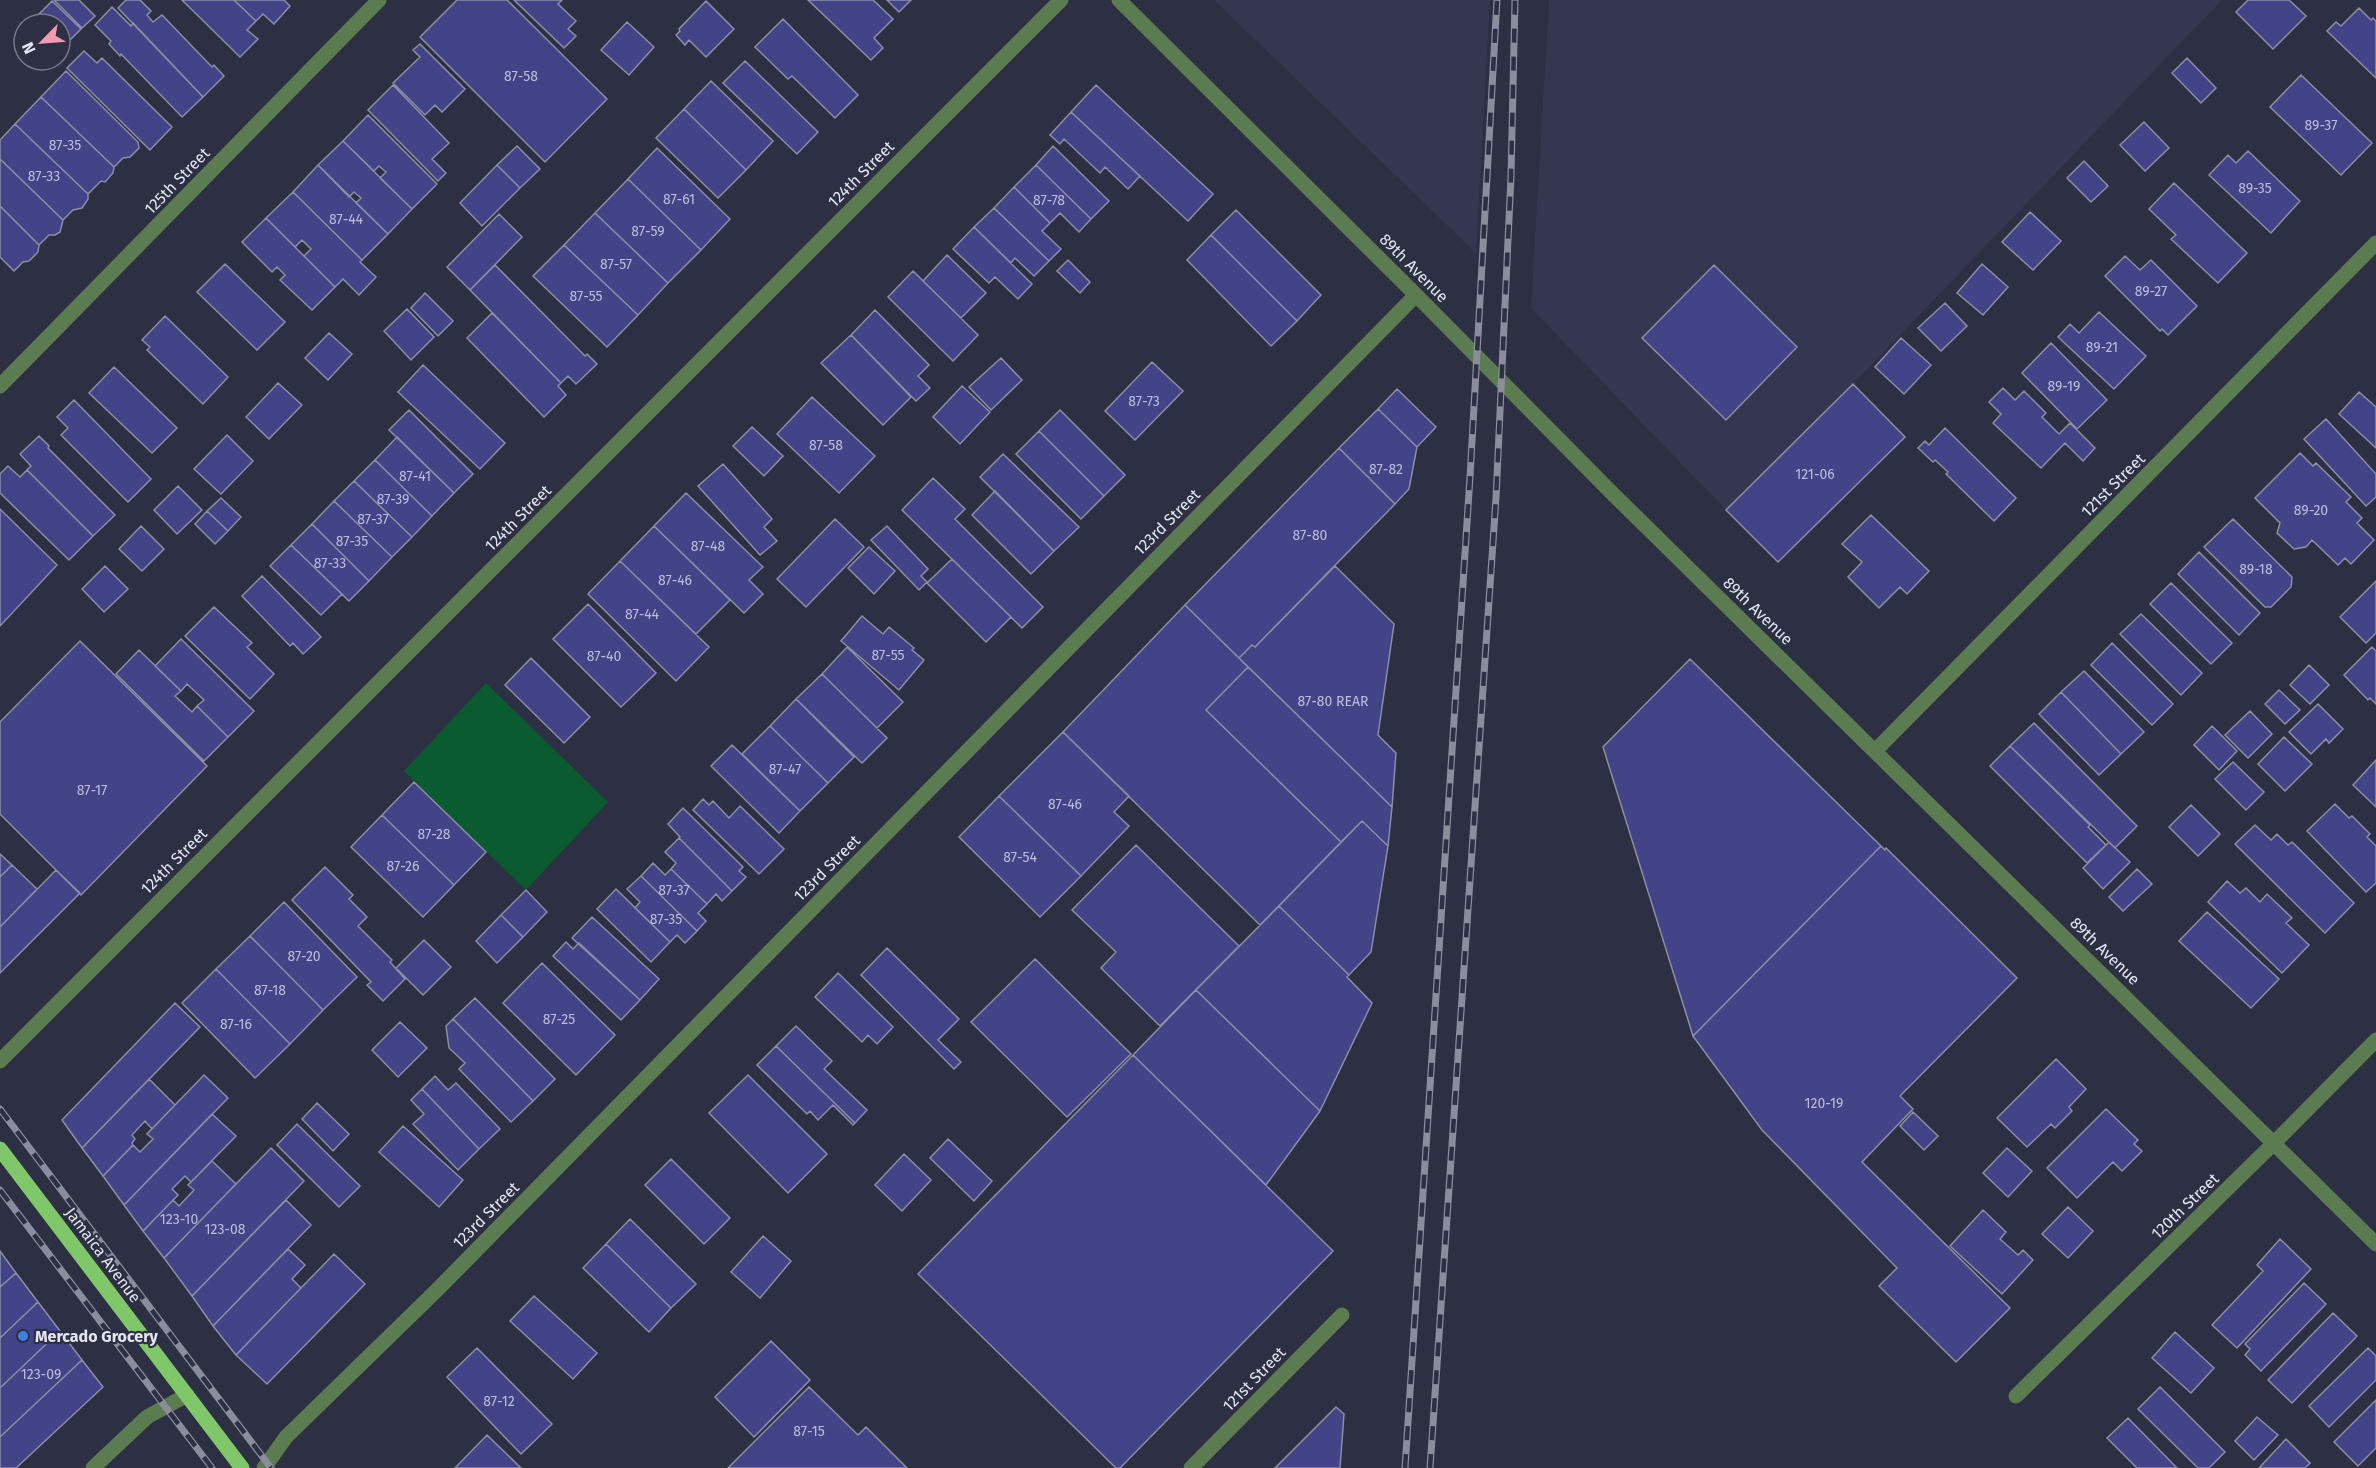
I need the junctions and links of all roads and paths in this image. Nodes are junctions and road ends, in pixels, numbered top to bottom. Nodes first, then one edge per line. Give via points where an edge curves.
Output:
1 (379, 0) edge
2 (1061, 0) edge
3 (1119, 0) edge
4 (2376, 243) edge
5 (1416, 294) junction
6 (0, 386) edge
7 (1875, 751) junction
8 (2376, 1040) edge
9 (0, 1061) edge
10 (2274, 1143) junction
11 (0, 1149) edge
12 (2376, 1244) edge
13 (1342, 1315) dead end
14 (187, 1395) junction
15 (2016, 1396) dead end
16 (93, 1468) edge
17 (242, 1468) edge
18 (264, 1468) edge
19 (1191, 1468) edge

1 - 6 street, 125th Street
2 - 9 street, 124th Street
3 - 5 street, 89th Avenue
4 - 7 street, 121st Street
5 - 7 street, 89th Avenue
5 - 18 street, 123rd Street via 437,1290 286,1437
7 - 10 street, 89th Avenue
8 - 10 street, 120th Street
10 - 12 street, 89th Avenue
10 - 15 street, 120th Street
11 - 14 main road, Jamaica Avenue
13 - 19 street, 121st Street
14 - 16 street via 147,1417
14 - 17 main road, Jamaica Avenue

